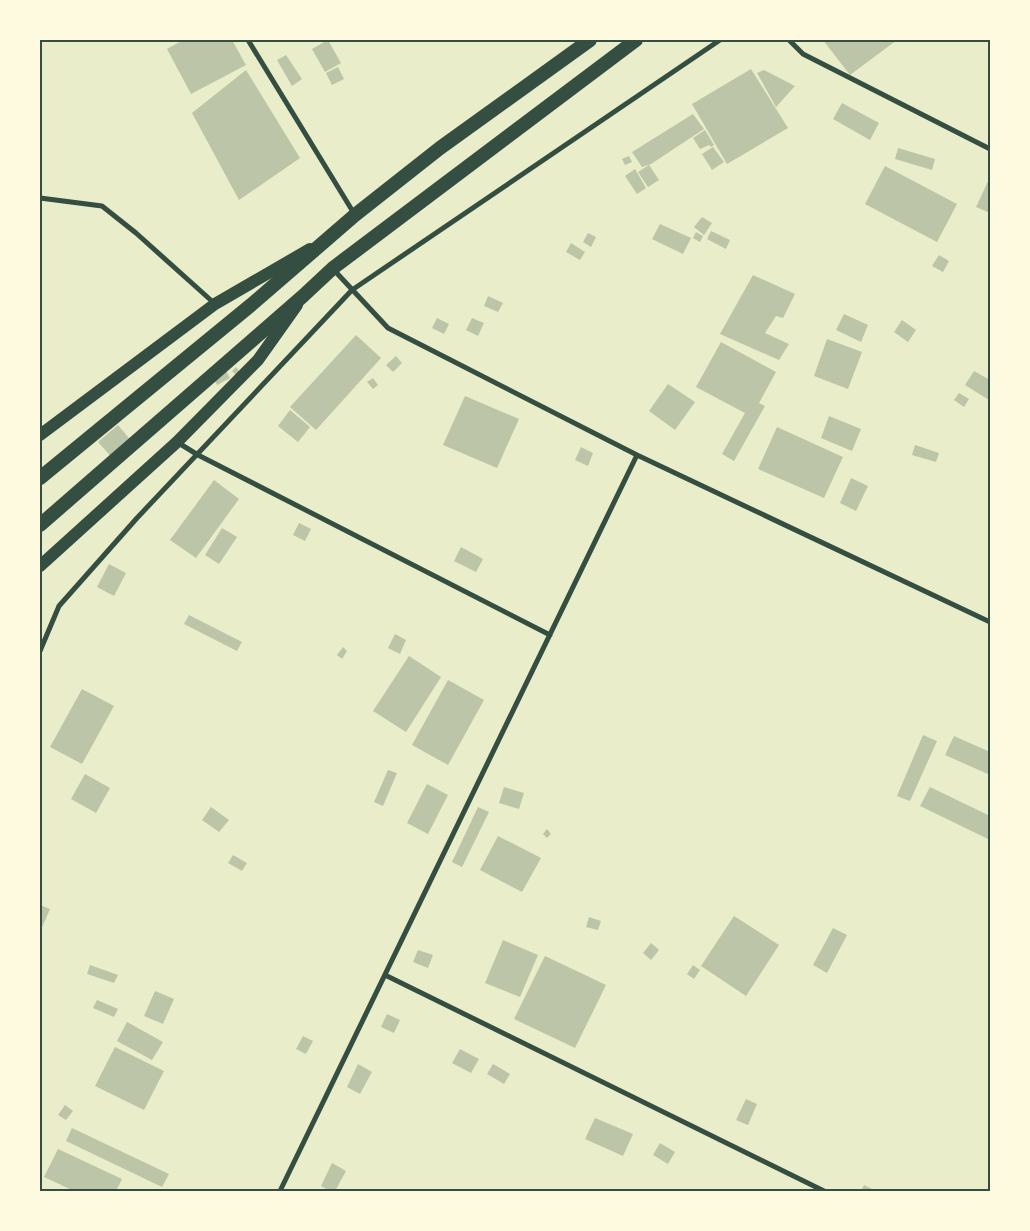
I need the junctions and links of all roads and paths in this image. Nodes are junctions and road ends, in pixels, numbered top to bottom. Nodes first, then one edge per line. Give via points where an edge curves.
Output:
1 (248, 40) edge
2 (590, 40) edge
3 (636, 40) edge
4 (720, 40) edge
5 (789, 40) edge
6 (990, 148) edge
7 (40, 198) edge
8 (355, 215) junction
9 (326, 240) junction
10 (332, 268) junction
11 (352, 290) junction
12 (303, 296) junction
13 (215, 304) junction
14 (40, 435) edge
15 (177, 442) junction
16 (198, 455) junction
17 (637, 455) junction
18 (40, 478) edge
19 (40, 525) edge
20 (40, 566) edge
21 (990, 622) edge
22 (550, 635) junction
23 (40, 651) edge
24 (385, 976) junction
25 (280, 1191) edge
26 (824, 1191) edge

1 - 8 street
2 - 8 highway via 440,148
3 - 10 highway
4 - 11 street
5 - 6 street via 803,54
7 - 13 street via 102,206
8 - 9 highway
9 - 13 main road
9 - 18 highway
10 - 11 street
10 - 12 highway
11 - 16 street
11 - 17 street via 388,328
12 - 15 main road via 258,360
12 - 19 highway
13 - 14 main road
15 - 16 street
15 - 20 main road
16 - 22 street
16 - 23 street via 59,606
17 - 21 street
17 - 22 street
22 - 24 street
24 - 25 street
24 - 26 street

